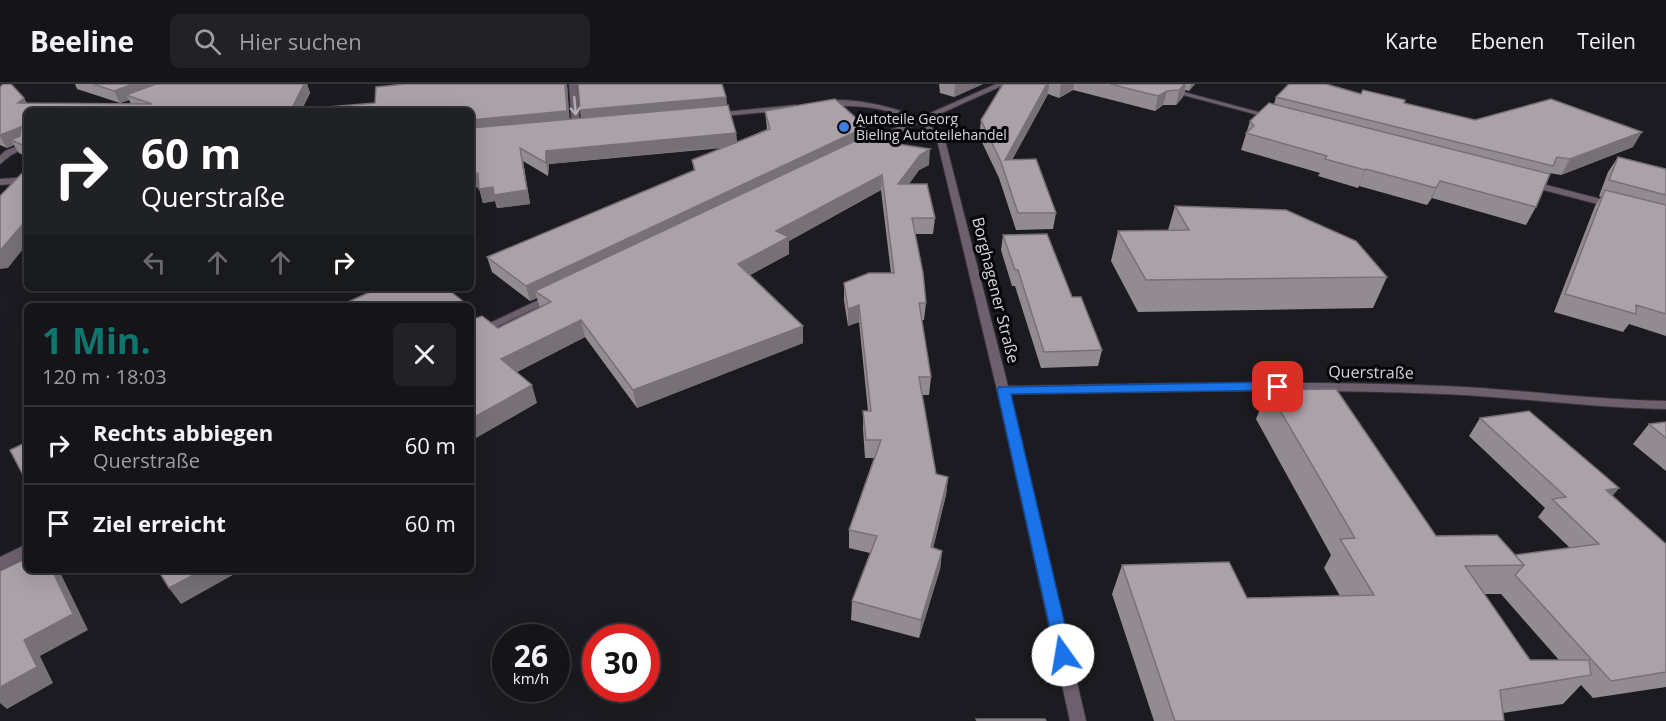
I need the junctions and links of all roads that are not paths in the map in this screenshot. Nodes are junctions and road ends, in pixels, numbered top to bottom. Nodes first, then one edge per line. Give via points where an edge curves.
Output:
1 (573, 84) edge
2 (1002, 84) edge
3 (1146, 84) edge
4 (811, 106) edge
5 (800, 107) edge
6 (700, 116) edge
7 (1282, 119) edge
8 (920, 121) junction
9 (588, 126) edge
10 (576, 127) junction
11 (565, 128) edge
12 (24, 145) edge
13 (851, 151) edge
14 (0, 161) edge
15 (24, 180) edge
16 (1520, 181) edge
17 (0, 182) edge
18 (1621, 207) edge
19 (566, 290) edge
20 (474, 335) edge
21 (1004, 390) junction
22 (1666, 405) edge
23 (24, 552) edge
24 (0, 564) edge
25 (1078, 721) edge

1 -> 10 street
2 - 8 street
3 - 7 street
4 - 8 street via 867,105
5 - 6 street
8 - 13 street
8 - 21 street, Borghagener Straße via 935,132 945,154
9 - 10 street
10 - 11 street
12 - 14 street
15 - 17 street
16 - 18 street
19 - 20 street
21 - 22 street, Querstraße via 1446,390 1627,406
21 - 25 street, Borghagener Straße
23 - 24 street

